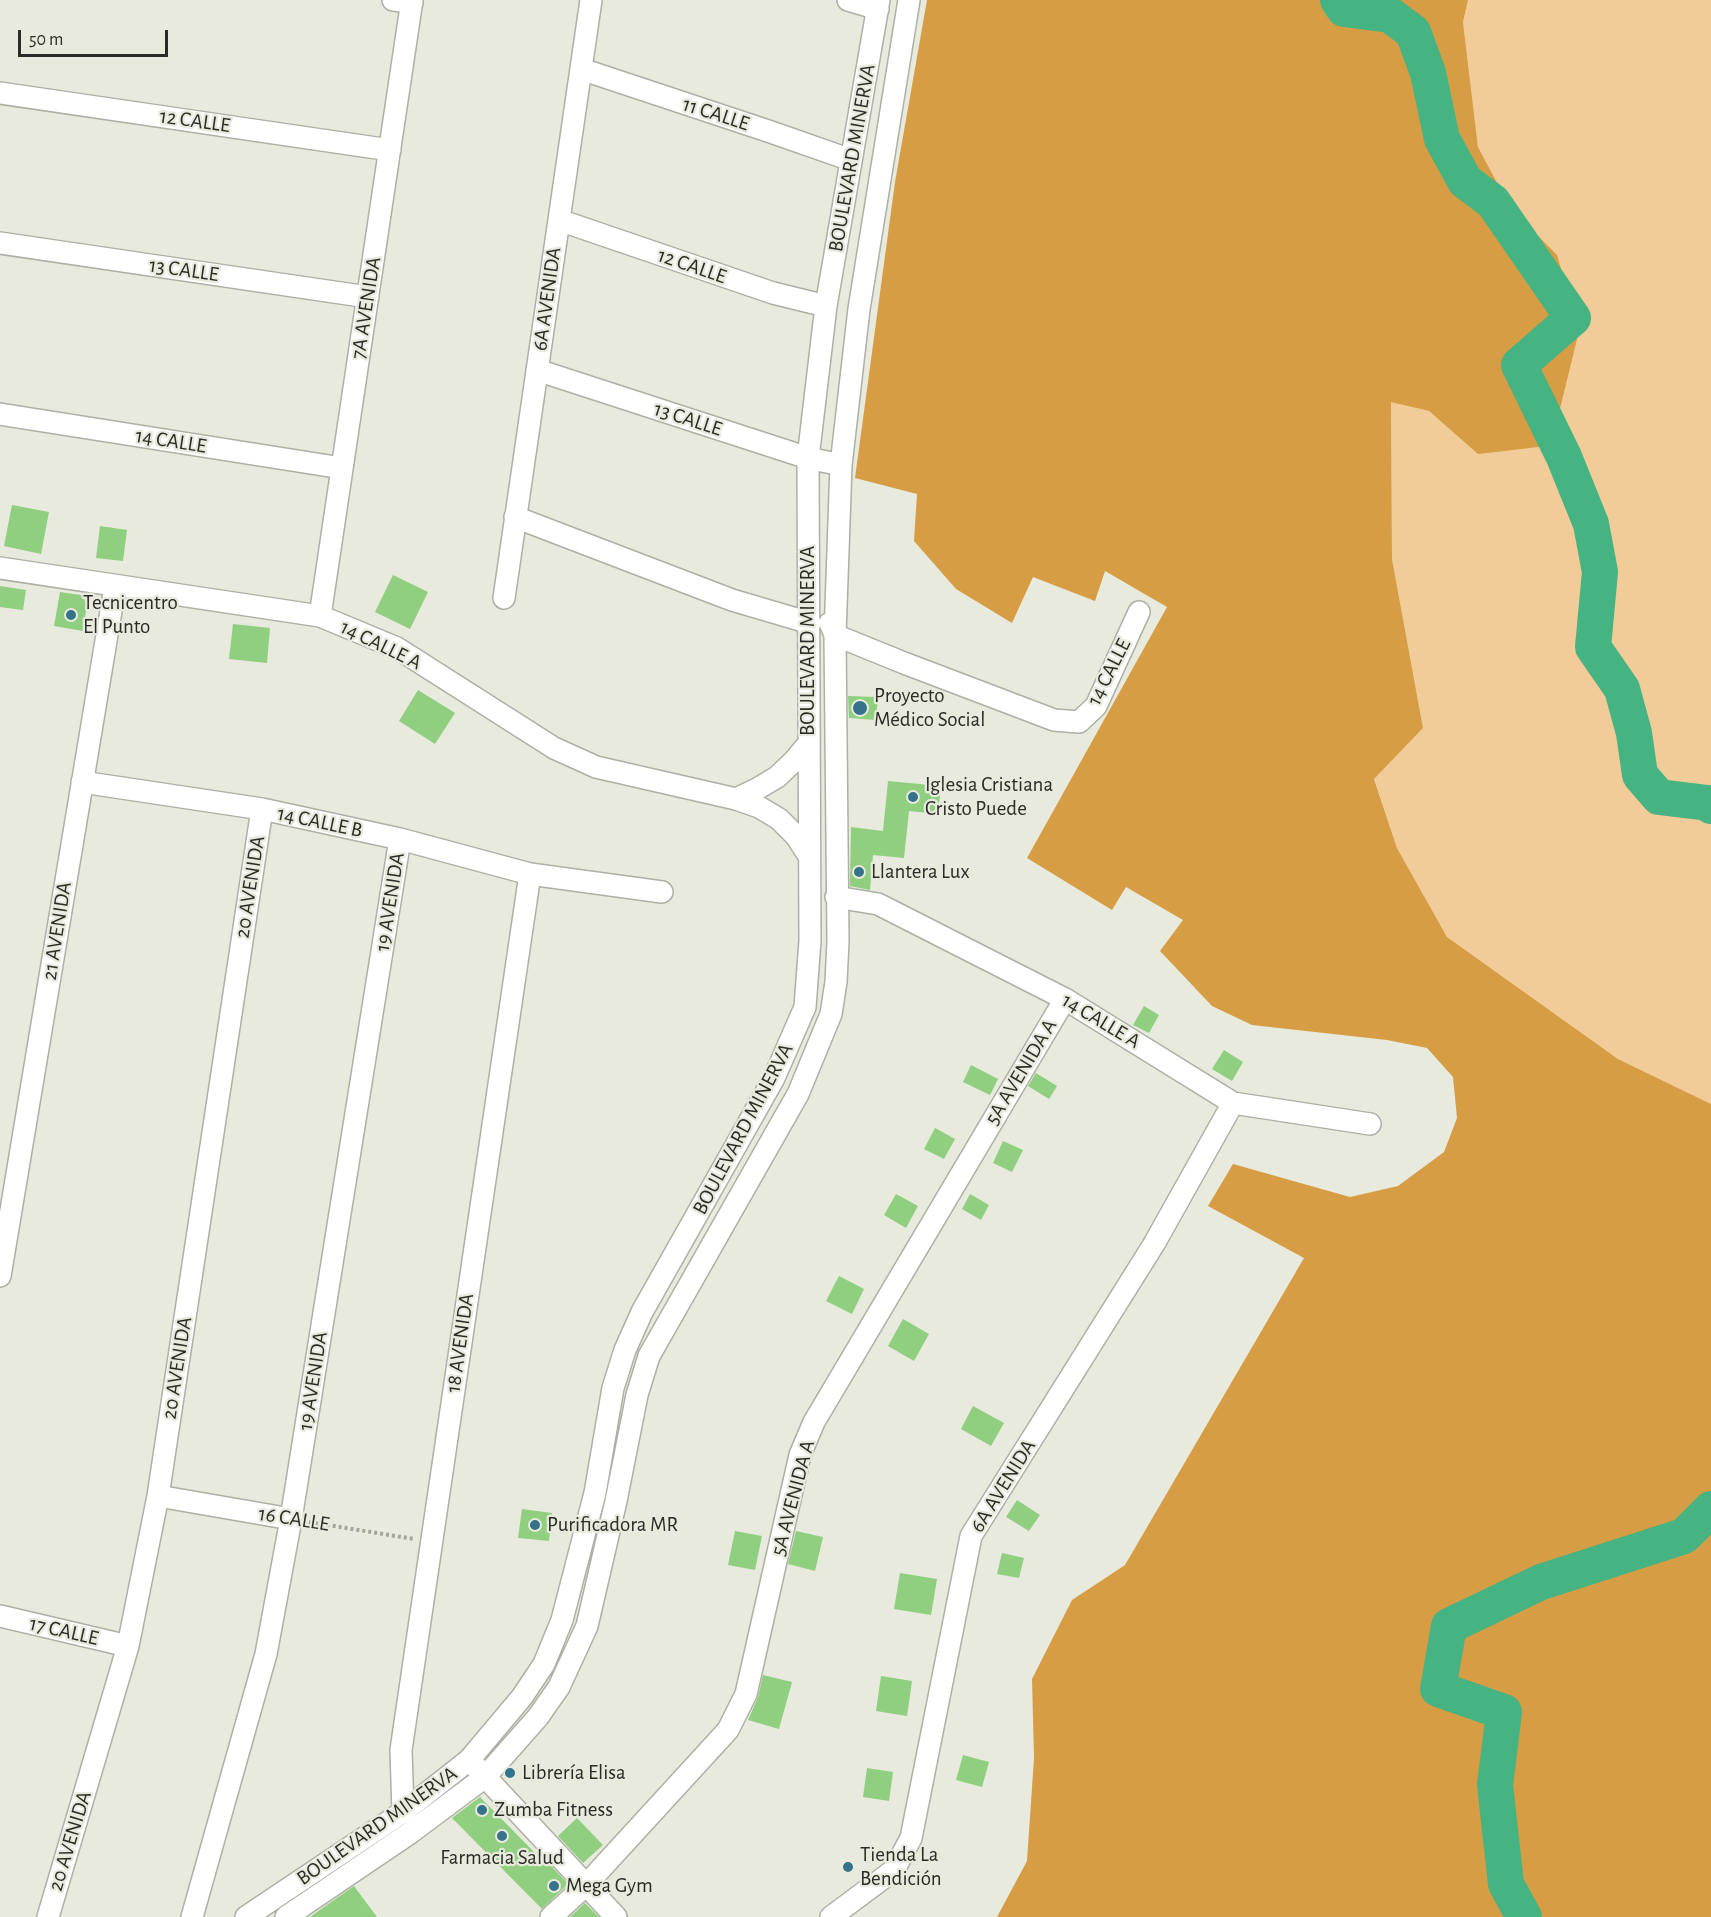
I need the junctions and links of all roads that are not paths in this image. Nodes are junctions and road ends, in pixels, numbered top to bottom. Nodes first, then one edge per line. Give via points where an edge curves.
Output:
1 (591, 0) edge
2 (848, 0) edge
3 (909, 0) edge
4 (406, 1) edge
5 (879, 5) edge
6 (581, 69) junction
7 (0, 93) edge
8 (390, 150) junction
9 (885, 154) junction
10 (851, 163) junction
11 (879, 186) junction
12 (559, 220) junction
13 (0, 243) edge
14 (368, 297) junction
15 (826, 306) junction
16 (537, 370) junction
17 (0, 414) edge
18 (808, 458) junction
19 (841, 465) junction
20 (342, 468) junction
21 (516, 518) junction
22 (808, 532) junction
23 (0, 568) edge
24 (115, 586) junction
25 (504, 598) dead end
26 (1139, 612) dead end
27 (320, 616) junction
28 (810, 623) junction
29 (835, 635) junction
30 (808, 743) junction
31 (82, 782) junction
32 (736, 800) junction
33 (262, 809) junction
34 (400, 839) junction
35 (809, 856) junction
36 (530, 874) junction
37 (662, 892) dead end
38 (836, 897) junction
39 (1065, 999) junction
40 (1233, 1103) junction
41 (1370, 1124) dead end
42 (0, 1276) edge
43 (158, 1496) junction
44 (291, 1519) junction
45 (0, 1616) edge
46 (128, 1646) junction
47 (469, 1760) junction
48 (485, 1776) junction
49 (403, 1812) junction
50 (586, 1884) junction
51 (48, 1917) edge
52 (192, 1917) edge
53 (246, 1917) edge
54 (286, 1917) edge
55 (551, 1917) edge
56 (616, 1917) edge
57 (831, 1917) edge

1 - 6 street, 6A AVENIDA
2 - 5 street
3 - 9 street, BOULEVARD MINERVA
4 - 8 street, 7A AVENIDA
5 - 10 street, BOULEVARD MINERVA
6 - 10 street, 11 CALLE
6 - 12 street, 6A AVENIDA
7 - 8 street, 12 CALLE
8 - 14 street, 7A AVENIDA
9 - 10 street via 868,159 860,156
9 - 11 street, BOULEVARD MINERVA
10 - 11 street via 857,173 866,173
10 - 15 street, BOULEVARD MINERVA
11 - 19 street, BOULEVARD MINERVA via 859,309
12 - 15 street, 12 CALLE via 773,293
12 - 16 street, 6A AVENIDA
13 - 14 street, 13 CALLE
14 - 20 street, 7A AVENIDA
15 - 18 street, BOULEVARD MINERVA
16 - 18 street, 13 CALLE
16 - 21 street, 6A AVENIDA
17 - 20 street, 14 CALLE
18 - 19 street, 13 CALLE
18 - 22 street, BOULEVARD MINERVA
19 - 29 street, BOULEVARD MINERVA
20 - 27 street, 7A AVENIDA
21 - 25 street, 6A AVENIDA
21 - 28 street via 732,600
22 - 28 street, BOULEVARD MINERVA
22 - 29 street via 822,553 825,611
23 - 24 street, 14 CALLE A
24 - 27 street, 14 CALLE A
24 - 31 street, 21 AVENIDA
26 - 29 street, 14 CALLE via 1096,706 1079,722 1054,720
27 - 32 street, 14 CALLE A via 397,648 554,748 596,767
28 - 30 street, BOULEVARD MINERVA
29 - 38 street, BOULEVARD MINERVA
30 - 32 street via 777,777
30 - 35 street, BOULEVARD MINERVA
31 - 33 street, 14 CALLE B
31 - 42 street, 21 AVENIDA
32 - 35 street, 14 CALLE A via 779,819
33 - 34 street, 14 CALLE B
33 - 43 street, 20 AVENIDA
34 - 36 street, 14 CALLE B
34 - 44 street, 19 AVENIDA
35 - 47 street, BOULEVARD MINERVA via 810,941 805,1007 774,1078 642,1312 625,1350 613,1388 595,1493 562,1620 544,1664
36 - 37 street, 14 CALLE B
36 - 49 street, 18 AVENIDA via 401,1750
38 - 39 street, 14 CALLE A via 878,904
38 - 48 street, BOULEVARD MINERVA via 837,982 831,1014 798,1094 649,1356 587,1626 559,1687 538,1717
39 - 40 street, 14 CALLE A
39 - 50 street, 5A AVENIDA A via 814,1422 800,1455 746,1694 728,1730
40 - 41 street, 14 CALLE A
40 - 57 street, 6A AVENIDA via 1154,1244 971,1536 911,1838 894,1870
43 - 44 street, 16 CALLE
43 - 46 street, 20 AVENIDA
44 - 52 street, 19 AVENIDA via 266,1654
45 - 46 street, 17 CALLE
46 - 51 street, 20 AVENIDA
47 - 48 street
47 - 49 street, BOULEVARD MINERVA
48 - 50 street
48 - 54 street, BOULEVARD MINERVA via 410,1833
49 - 53 street, BOULEVARD MINERVA
50 - 55 street, 5A AVENIDA A
50 - 56 street

